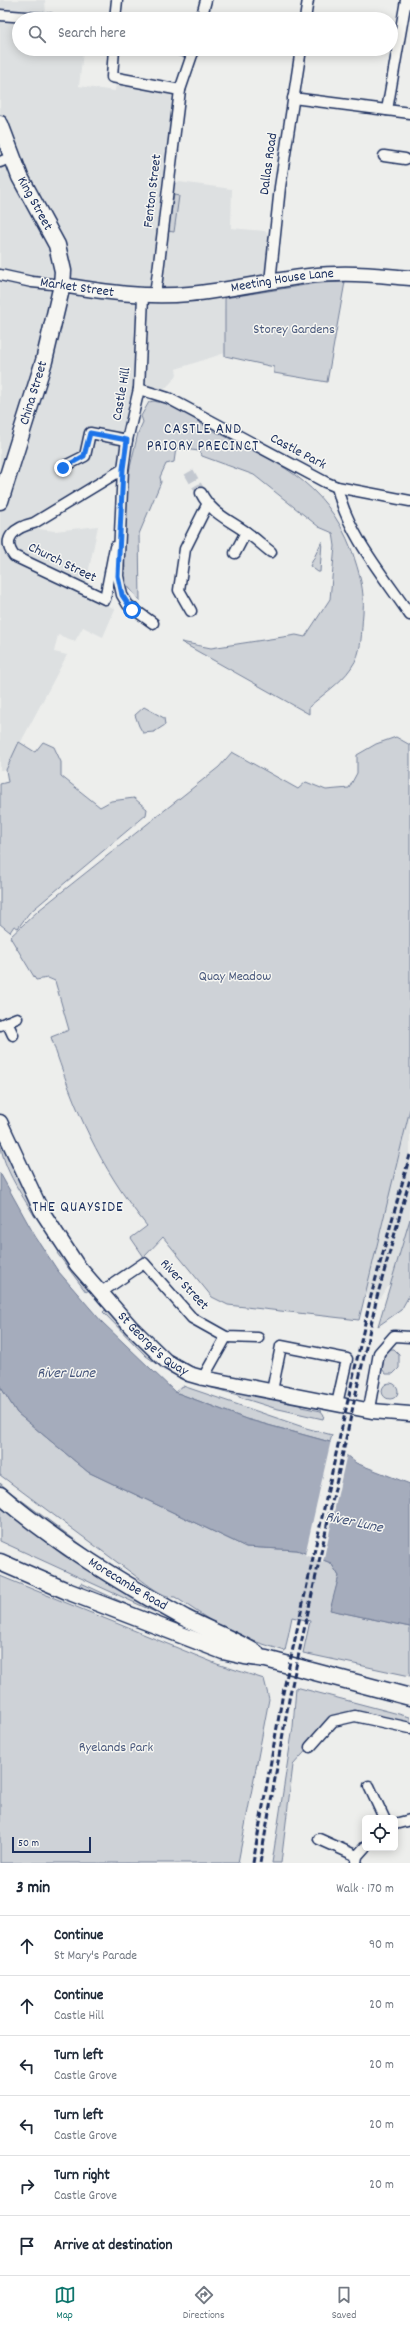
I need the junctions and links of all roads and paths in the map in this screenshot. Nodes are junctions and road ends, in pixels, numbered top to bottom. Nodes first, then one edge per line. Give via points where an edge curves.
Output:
1 (117, 0) edge
2 (206, 0) edge
3 (308, 0) edge
4 (406, 0) edge
5 (116, 12) edge
6 (203, 12) edge
7 (306, 12) edge
8 (0, 15) edge
9 (12, 16) edge
10 (398, 46) edge
11 (114, 56) edge
12 (191, 56) edge
13 (300, 56) edge
14 (396, 56) edge
15 (180, 90) junction
16 (293, 98) junction
17 (387, 110) junction
18 (410, 113) edge
19 (0, 124) edge
20 (384, 156) dead end
21 (405, 159) dead end
22 (6, 160) edge
23 (0, 275) edge
24 (410, 278) edge
25 (270, 282) junction
26 (62, 285) junction
27 (149, 296) junction
28 (139, 389) junction
29 (127, 440) junction
30 (63, 468) dead end
31 (123, 469) junction
32 (337, 487) junction
33 (201, 493) tunnel mouth
34 (410, 500) edge
35 (0, 501) edge
36 (207, 505) junction
37 (246, 532) junction
38 (119, 536) junction
39 (271, 552) dead end
40 (235, 553) dead end
41 (191, 611) dead end
42 (410, 615) edge
43 (153, 623) dead end
44 (17, 1018) dead end
45 (4, 1023) edge
46 (13, 1035) dead end
47 (0, 1122) edge
48 (100, 1293) junction
49 (226, 1337) junction
50 (410, 1337) edge
51 (258, 1338) dead end
52 (203, 1378) junction
53 (272, 1391) junction
54 (370, 1403) dead end
55 (337, 1404) junction
56 (410, 1414) edge
57 (0, 1495) edge
58 (0, 1562) edge
59 (266, 1658) junction
60 (410, 1697) edge
61 (410, 1728) edge
62 (310, 1748) dead end
63 (369, 1786) dead end
64 (383, 1815) edge
65 (410, 1820) edge
66 (398, 1823) edge
67 (320, 1839) dead end
68 (362, 1851) edge
69 (356, 1860) edge

1 - 5 street
2 - 6 street
3 - 7 street
4 - 10 street
8 - 9 street
11 - 15 street via 112,77
12 - 15 street, Fenton Street
13 - 16 street, Dallas Road
14 - 17 street
15 - 27 street, Fenton Street
16 - 17 street
16 - 25 street, Dallas Road
17 - 18 street
19 - 22 main road, King Street
20 - 21 street
22 - 26 main road, King Street via 57,245 62,265
23 - 26 street, Market Street
24 - 25 street, Meeting House Lane via 336,274
25 - 27 street, Meeting House Lane via 215,292
26 - 27 street, Market Street via 114,294
26 - 35 main road, China Street via 44,361
27 - 28 street, Castle Hill
28 - 29 street, Castle Hill
28 - 32 street, Castle Park via 168,398
29 - 30 street via 90,433 84,456
29 - 31 street, Castle Hill
31 - 38 street, Castle Hill
31 - 38 street, Church Street via 34,523 20,526 10,537 10,550 14,556 104,599
32 - 34 street, Castle Park
32 - 42 street via 341,506 358,540
33 - 36 street
36 - 37 street via 229,523
36 - 41 street via 185,549 179,590
37 - 39 street
37 - 40 street
38 - 43 street via 119,585 128,605
44 - 45 street
45 - 46 street
47 - 48 street, St George's Quay via 41,1210 77,1265
48 - 49 street, River Street via 144,1263 192,1318
48 - 52 street, St George's Quay via 166,1361 189,1374
49 - 51 street, River Street
49 - 52 street
50 - 54 street via 394,1336 379,1353
52 - 53 street, St George's Quay
53 - 55 street, St George's Quay
53 - 55 street via 281,1346 347,1359
55 - 56 street, St George's Quay via 372,1411
57 - 59 main road, Morecambe Road via 110,1576 187,1619
58 - 59 main road, Morecambe Road via 185,1638 230,1653
59 - 60 main road, Morecambe Road
61 - 62 street via 355,1716 333,1721
63 - 64 street
65 - 66 street
67 - 69 street
68 - 69 street

